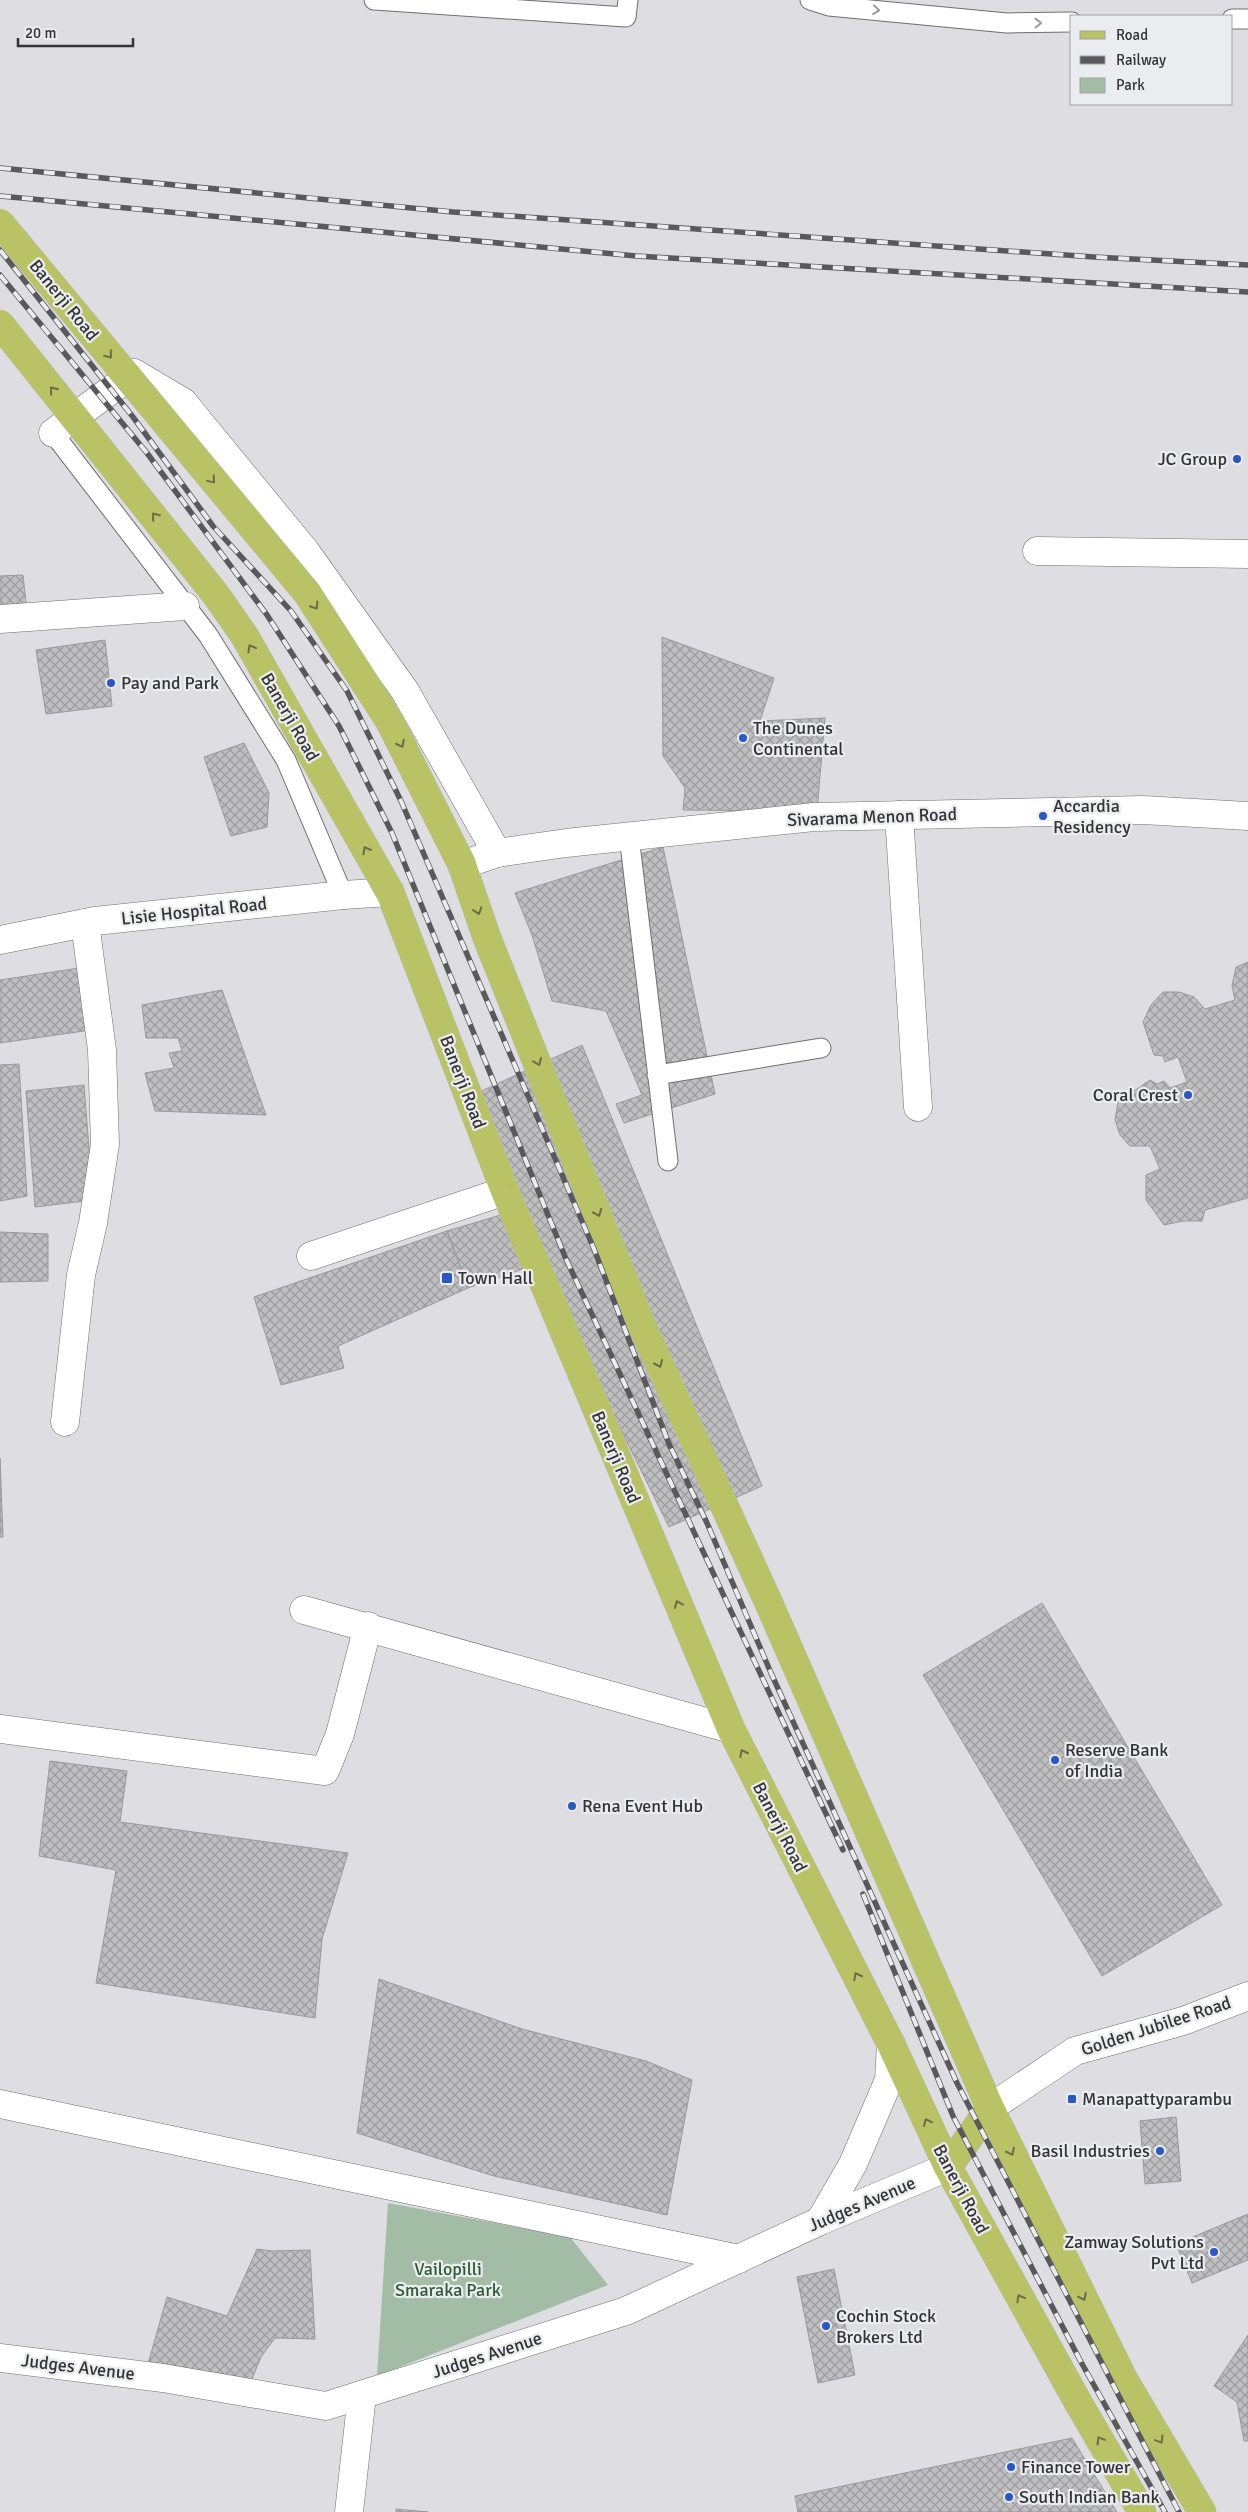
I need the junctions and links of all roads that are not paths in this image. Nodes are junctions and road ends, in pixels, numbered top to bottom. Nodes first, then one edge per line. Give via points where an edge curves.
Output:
1 (374, 0) edge
2 (628, 0) edge
3 (810, 0) edge
4 (1233, 19) edge
5 (1248, 19) edge
6 (1070, 22) edge
7 (0, 223) edge
8 (0, 324) edge
9 (53, 433) joint
10 (1037, 551) dead end
11 (1248, 554) edge
12 (184, 606) junction
13 (0, 619) edge
14 (899, 814) junction
15 (1248, 816) edge
16 (629, 836) junction
17 (497, 852) junction
18 (462, 865) junction
19 (390, 892) junction
20 (342, 895) junction
21 (84, 923) junction
22 (0, 940) edge
23 (821, 1048) dead end
24 (657, 1075) junction
25 (918, 1107) dead end
26 (668, 1161) dead end
27 (505, 1191) junction
28 (311, 1256) dead end
29 (65, 1422) dead end
30 (304, 1610) dead end
31 (368, 1626) junction
32 (0, 1729) edge
33 (730, 1729) junction
34 (1248, 1996) edge
35 (891, 2044) junction
36 (0, 2104) edge
37 (990, 2108) junction
38 (948, 2167) junction
39 (820, 2221) junction
40 (739, 2259) junction
41 (0, 2358) edge
42 (362, 2395) junction
43 (349, 2512) edge
44 (1142, 2512) edge
45 (1202, 2512) edge

1 - 2 lane via 626,17
3 -> 6 lane via 829,6 1008,23
4 - 5 lane
7 -> 18 main road, Banerji Road, bridge via 307,594 390,722
19 -> 8 main road, Banerji Road, bridge via 244,635 216,595
9 - 12 lane
9 - 17 street via 134,372 183,402 306,552 405,691
10 - 11 street
12 - 13 street
12 - 20 lane via 208,635 286,760
14 - 15 street, Sivarama Menon Road via 1143,810
14 - 16 street, Sivarama Menon Road via 814,817
14 - 25 street
16 - 17 street, Sivarama Menon Road
16 - 24 lane
17 - 18 street
18 -> 37 main road, Banerji Road via 490,947 643,1328 767,1599
19 - 20 street, Lisie Hospital Road
19 - 27 main road, Banerji Road
20 - 21 street, Lisie Hospital Road
21 - 22 street, Lisie Hospital Road
21 - 29 street via 102,1050 105,1144 81,1275
23 - 24 lane
24 - 26 lane
27 - 28 street
33 -> 27 main road, Banerji Road
30 - 31 street
31 - 32 street via 340,1734 326,1771
31 - 33 street
35 -> 33 main road, Banerji Road
34 - 37 street, Golden Jubilee Road via 1183,2021 1075,2051
38 -> 35 main road, Banerji Road
35 - 39 street via 889,2080 853,2164
36 - 40 street
37 - 38 main road
37 -> 45 main road, Banerji Road via 1123,2378
38 - 39 street, Judges Avenue
44 -> 38 main road, Banerji Road
39 - 40 street, Judges Avenue
40 - 42 street, Judges Avenue via 626,2311
41 - 42 street, Judges Avenue via 164,2378 326,2406
42 - 43 street

